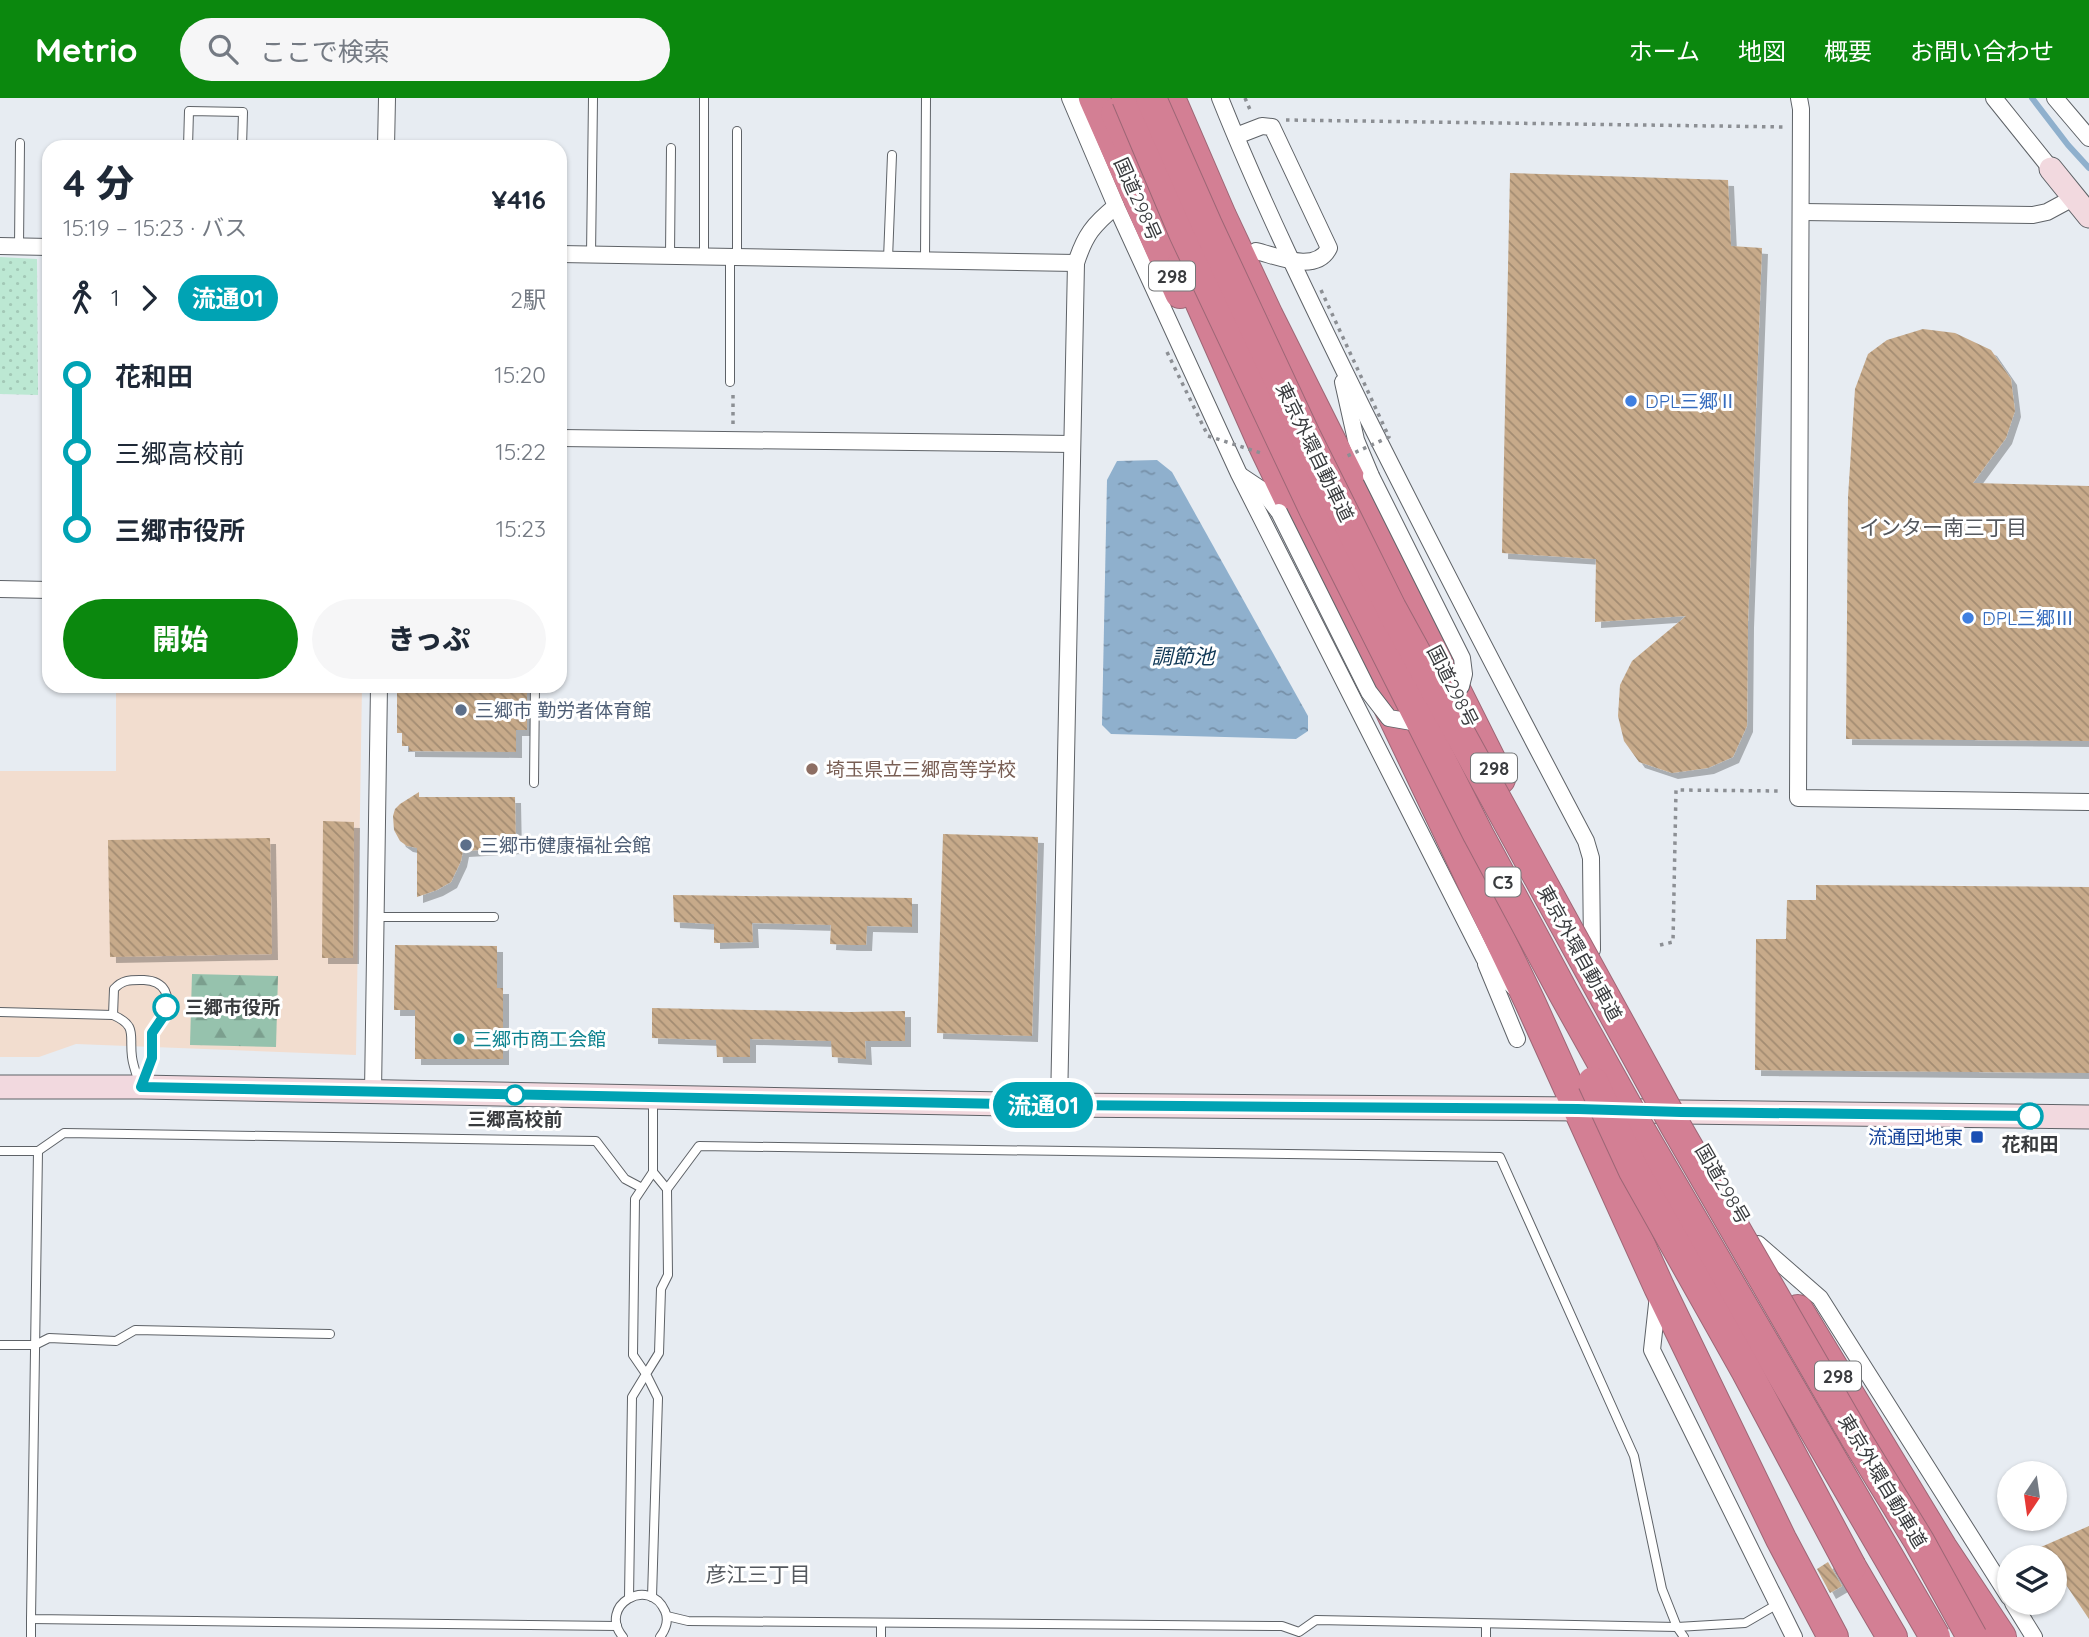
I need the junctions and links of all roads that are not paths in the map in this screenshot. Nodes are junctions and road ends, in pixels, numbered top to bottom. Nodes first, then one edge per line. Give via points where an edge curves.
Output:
1 (387, 98) edge
2 (593, 98) edge
3 (704, 98) edge
4 (926, 98) edge
5 (1070, 98) edge
6 (1151, 98) edge
7 (1170, 98) edge
8 (1191, 98) edge
9 (1220, 98) edge
10 (1799, 98) edge
11 (1994, 98) edge
12 (2055, 98) edge
13 (1112, 103) edge
14 (737, 131) dead end
15 (1236, 136) junction
16 (2089, 138) edge
17 (188, 140) edge
18 (243, 140) edge
19 (386, 140) edge
20 (20, 143) dead end
21 (671, 148) dead end
22 (892, 155) dead end
23 (2051, 169) joint
24 (2073, 198) junction
25 (1116, 206) junction
26 (1802, 212) junction
27 (2089, 216) edge
28 (0, 246) edge
29 (19, 246) junction
30 (42, 247) edge
31 (1256, 251) junction
32 (567, 254) edge
33 (591, 255) junction
34 (670, 255) junction
35 (704, 256) junction
36 (734, 256) junction
37 (888, 259) junction
38 (925, 260) junction
39 (1291, 260) junction
40 (1076, 263) junction
41 (1339, 359) junction
42 (730, 382) road end
43 (1319, 417) junction
44 (567, 438) edge
45 (1072, 444) junction
46 (1239, 474) junction
47 (0, 589) edge
48 (42, 590) edge
49 (379, 693) edge
50 (535, 693) edge
51 (534, 783) dead end
52 (2089, 802) edge
53 (1478, 834) junction
54 (376, 917) junction
55 (494, 917) dead end
56 (1592, 950) junction
57 (1484, 958) junction
58 (1530, 1002) junction
59 (0, 1012) edge
60 (113, 1015) junction
61 (1517, 1039) dead end
62 (0, 1087) edge
63 (141, 1087) junction
64 (373, 1093) junction
65 (653, 1097) junction
66 (1059, 1105) junction
67 (1578, 1109) junction
68 (1681, 1112) junction
69 (2089, 1117) edge
70 (0, 1151) edge
71 (38, 1151) junction
72 (653, 1172) junction
73 (642, 1188) junction
74 (667, 1189) junction
75 (1758, 1244) junction
76 (1659, 1287) junction
77 (330, 1334) dead end
78 (0, 1345) edge
79 (35, 1345) junction
80 (646, 1374) junction
81 (1942, 1548) junction
82 (1997, 1578) edge
83 (652, 1597) junction
84 (629, 1598) junction
85 (1776, 1605) junction
86 (2020, 1615) edge
87 (667, 1616) junction
88 (31, 1619) junction
89 (881, 1623) junction
90 (1486, 1624) junction
91 (617, 1626) junction
92 (1676, 1627) junction
93 (1299, 1635) edge
94 (31, 1637) edge
95 (623, 1637) edge
96 (660, 1637) edge
97 (881, 1637) edge
98 (1486, 1637) edge
99 (1684, 1637) edge
100 (1794, 1637) edge
101 (1833, 1637) edge
102 (1892, 1637) edge
103 (1935, 1637) edge
104 (1972, 1637) edge
105 (1992, 1637) edge
106 (2001, 1637) edge
107 (2034, 1637) edge

1 - 19 street
2 - 33 lane
3 - 35 lane
4 - 38 lane
5 - 25 street
6 - 104 highway, 東京外環自動車道 / C3, bridge via 1299,422 1391,608 1675,1125
7 - 43 highway, 国道298号 / 298
8 - 31 highway, 国道298号 / 298
9 - 15 street
10 - 26 street
11 - 23 street
12 - 16 street
13 - 53 highway, 東京外環自動車道 / C3, bridge via 1184,233 1303,486
13 - 58 highway, 国道298号 / 298 via 1167,265 1217,373 1264,446
14 - 36 lane
15 - 39 street
15 - 39 street via 1272,127 1329,248 1311,262
17 - 18 lane via 189,111 243,112
20 - 29 lane
21 - 34 lane
22 - 37 lane
23 - 24 street
24 - 26 street via 2033,215
24 - 27 street
25 - 40 street via 1084,238
25 - 46 street
26 - 52 street via 1798,798
28 - 29 street
29 - 30 street
31 - 39 street
31 - 43 highway, 国道298号 / 298 via 1300,349
32 - 33 street
33 - 34 street
34 - 35 street
35 - 36 street
36 - 37 street
36 - 42 lane
37 - 38 street
38 - 40 street
39 - 41 street
40 - 45 street
41 - 46 street, bridge via 1356,440 1462,658 1461,686 1449,702 1412,722 1389,718 1369,692 1279,512 1262,490
41 - 56 street via 1586,841 1591,858
43 - 56 highway, 国道298号 / 298 via 1492,764
44 - 45 street
45 - 66 street
46 - 57 street
47 - 48 street
49 - 54 street
50 - 51 lane
53 - 102 highway, bridge via 1516,930 1634,1171
53 - 103 highway, 東京外環自動車道 / C3, bridge via 1640,1130
54 - 55 lane
54 - 64 street
56 - 68 highway, 国道298号 / 298
57 - 58 street
57 - 61 street
58 - 67 highway, 国道298号 / 298
59 - 60 lane
60 - 63 lane via 132,1032 132,1058
60 - 63 lane via 114,989 120,983 154,981 166,991 166,1007 152,1033 152,1058
62 - 63 street
63 - 64 street
64 - 65 street
65 - 66 street
65 - 72 lane
66 - 67 street
67 - 68 street
67 - 76 highway, 国道298号 / 298
68 - 69 street
68 - 75 highway, 国道298号 / 298
70 - 71 lane
71 - 73 lane via 64,1133 596,1141 625,1179
71 - 79 lane
72 - 73 lane
72 - 74 lane
73 - 80 lane via 635,1199 633,1355
74 - 80 lane via 668,1275 661,1289 659,1353
74 - 92 lane via 699,1146 1500,1157 1634,1456 1662,1589
75 - 81 highway, 国道298号 / 298
75 - 82 street via 1820,1298
76 - 85 street via 1652,1350
76 - 101 highway, 国道298号 / 298
77 - 79 lane via 135,1331 116,1342 49,1338
78 - 79 lane
79 - 88 lane
80 - 83 lane via 658,1398
80 - 84 lane via 632,1397
81 - 105 highway
81 - 106 highway, 国道298号 / 298
83 - 84 lane
83 - 87 lane
84 - 91 lane via 618,1610
85 - 92 lane via 1745,1623
85 - 100 street
86 - 107 street
87 - 89 lane via 688,1621
87 - 96 lane
88 - 91 lane
88 - 94 lane
89 - 93 lane via 1282,1626
89 - 97 lane
90 - 92 lane
90 - 93 lane via 1316,1619
90 - 98 lane
91 - 95 lane
92 - 99 lane

